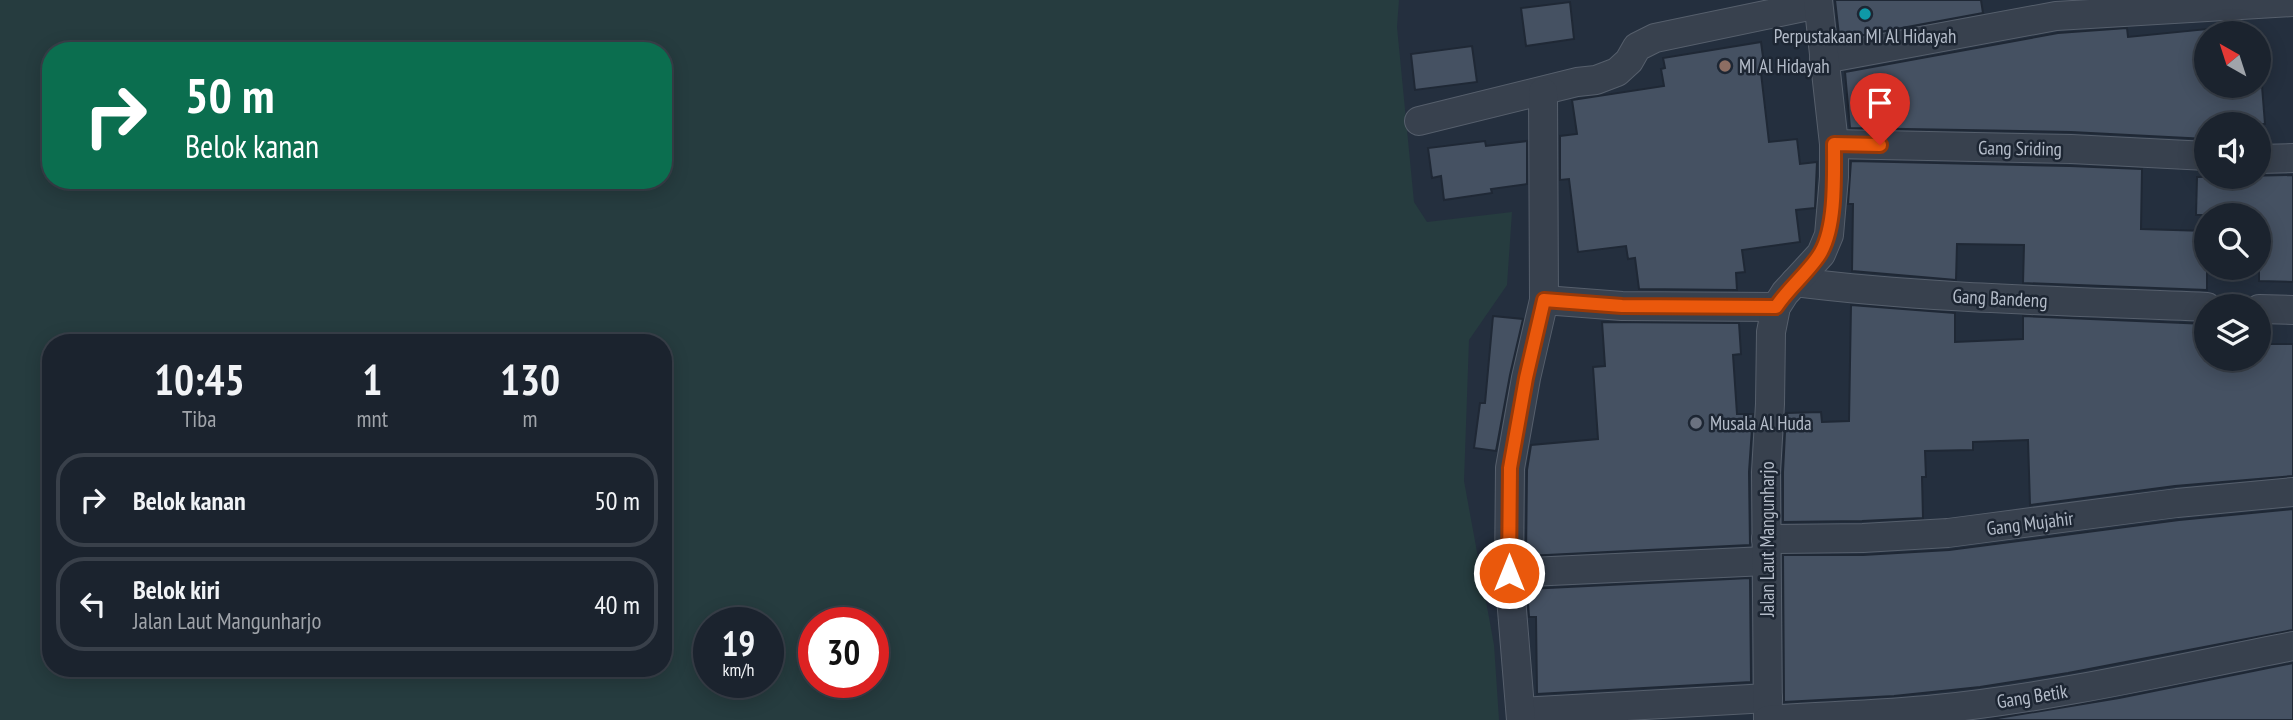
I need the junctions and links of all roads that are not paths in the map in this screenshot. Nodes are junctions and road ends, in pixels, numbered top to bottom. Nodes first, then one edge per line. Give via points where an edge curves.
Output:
1 (1818, 2) edge
2 (2293, 2) edge
3 (1824, 59) junction
4 (1543, 92) junction
5 (1419, 121) dead end
6 (1834, 144) junction
7 (2194, 155) edge
8 (2293, 158) edge
9 (2271, 159) edge
10 (1795, 282) junction
11 (1544, 300) junction
12 (2194, 306) edge
13 (1776, 307) junction
14 (2271, 309) edge
15 (2293, 310) edge
16 (2293, 492) edge
17 (1766, 550) junction
18 (1509, 573) junction
19 (2293, 646) edge
20 (1768, 712) edge
21 (1521, 716) edge

1 - 3 street, Jalan Laut Mangunharjo
1 - 4 street via 1655,38 1637,47 1617,72
2 - 3 street via 2056,16
3 - 6 street, Jalan Laut Mangunharjo
4 - 5 street
4 - 11 street
6 - 7 street, Gang Sriding
6 - 10 street, Jalan Laut Mangunharjo via 1829,235 1821,254
8 - 9 street
10 - 12 street, Gang Bandeng via 1972,297
10 - 13 street, Jalan Laut Mangunharjo
11 - 13 street via 1622,306
11 - 18 street via 1510,468
13 - 17 street, Jalan Laut Mangunharjo via 1771,332
14 - 15 street
16 - 17 street, Gang Mujahir
17 - 18 street, Gang Mujahir
17 - 20 street, Jalan Laut Mangunharjo
18 - 21 street
19 - 20 street, Gang Betik via 2056,693 1937,709
20 - 21 street, Gang Betik

